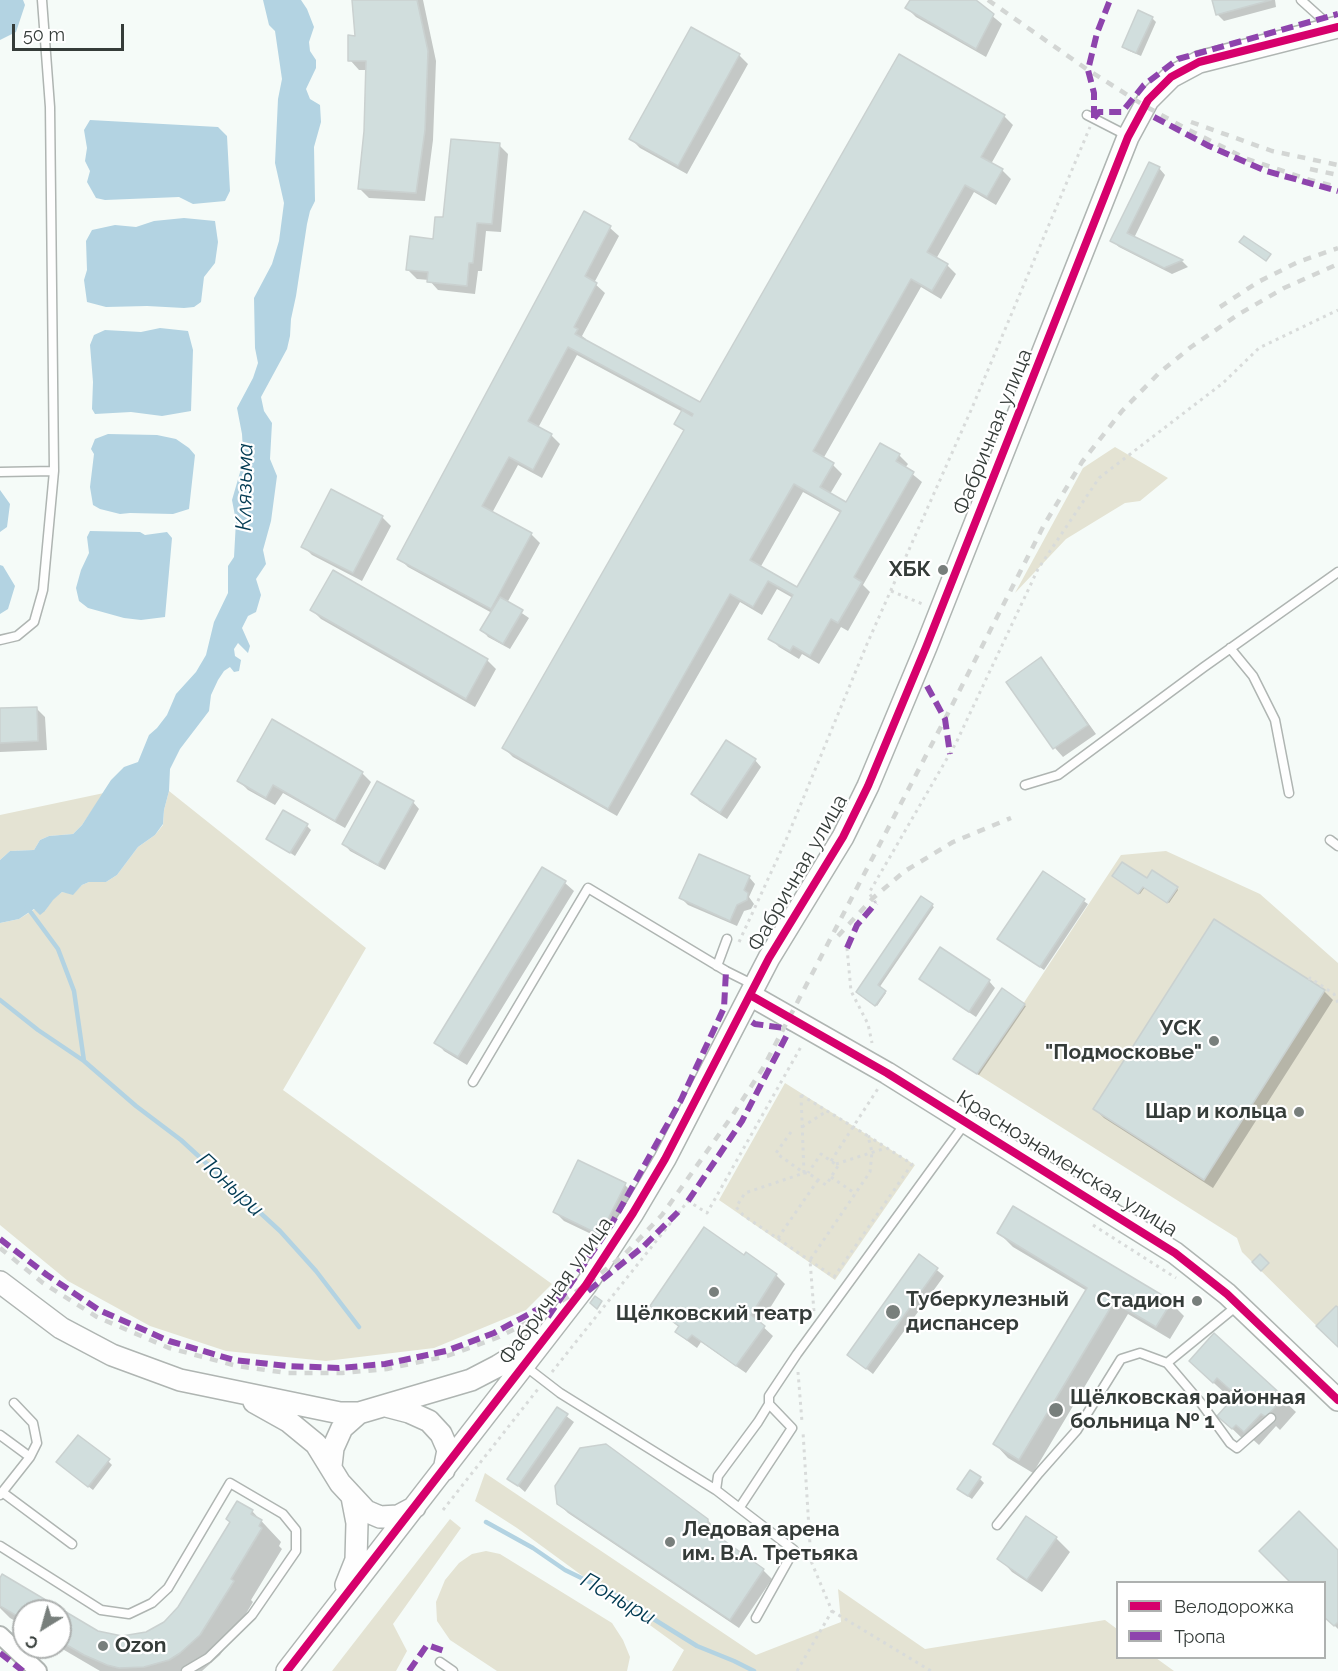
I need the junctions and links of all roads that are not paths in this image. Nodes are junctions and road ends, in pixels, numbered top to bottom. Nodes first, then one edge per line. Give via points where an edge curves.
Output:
1 (42, 0) edge
2 (1301, 0) edge
3 (1332, 29) edge
4 (1091, 117) road end
5 (1128, 137) junction
6 (54, 471) junction
7 (0, 472) edge
8 (1338, 572) edge
9 (0, 640) edge
10 (1230, 648) junction
11 (1025, 785) dead end
12 (1289, 793) dead end
13 (1330, 840) dead end
14 (1338, 846) edge
15 (727, 939) dead end
16 (717, 966) junction
17 (752, 990) junction
18 (473, 1082) dead end
19 (966, 1121) junction
20 (0, 1282) edge
21 (1238, 1305) junction
22 (552, 1331) junction
23 (1167, 1363) junction
24 (524, 1366) junction
25 (239, 1393) junction
26 (1338, 1400) edge
27 (14, 1403) dead end
28 (769, 1404) junction
29 (385, 1406) junction
30 (359, 1413) junction
31 (1271, 1418) dead end
32 (0, 1435) edge
33 (30, 1457) junction
34 (331, 1466) junction
35 (440, 1476) junction
36 (716, 1490) junction
37 (1, 1494) edge
38 (352, 1497) junction
39 (416, 1507) junction
40 (740, 1508) junction
41 (997, 1526) dead end
42 (72, 1544) dead end
43 (0, 1546) edge
44 (338, 1606) junction
45 (756, 1618) dead end
46 (0, 1635) edge
47 (440, 1662) dead end
48 (38, 1671) edge
49 (186, 1671) edge
50 (287, 1671) edge
51 (453, 1671) edge

1 - 6 lane via 50,107
2 - 3 lane
3 - 5 street, Фабричная улица via 1189,66 1155,92
4 - 5 lane
5 - 17 street, Фабричная улица via 868,786 830,862
6 - 7 lane
6 - 9 lane via 43,590 34,622 17,636
8 - 10 lane
10 - 11 lane via 1058,775
10 - 12 lane via 1253,676 1275,720
13 - 14 lane
15 - 16 lane
16 - 17 lane
16 - 18 lane via 588,888
17 - 19 street, Краснознаменская улица via 884,1085
17 - 22 street, Фабричная улица via 633,1214
19 - 21 street, Краснознаменская улица via 1175,1253
19 - 28 lane via 797,1354 769,1396
20 - 25 street via 61,1328 112,1355 180,1380
21 - 23 lane
21 - 26 street, Краснознаменская улица
22 - 24 street, Фабричная улица
22 - 29 street, Фабричная улица via 471,1380
23 - 31 lane via 1237,1448
23 - 41 lane via 1140,1353 1120,1359 1077,1430
24 - 35 street, Фабричная улица
24 - 36 lane via 560,1393
25 - 30 street via 340,1413
25 - 34 street, Фабричная улица via 288,1421 316,1444
27 - 33 lane via 33,1424 37,1443
28 - 36 lane via 718,1476
28 - 40 lane via 792,1428
29 - 30 street, Фабричная улица
29 - 35 street via 429,1421 441,1434 448,1450
30 - 34 street via 342,1428 333,1448
32 - 33 lane
33 - 37 lane
34 - 38 street, Фабричная улица
35 - 39 street, Фабричная улица
36 - 40 lane
37 - 42 lane
38 - 39 street, Фабричная улица via 366,1511 380,1517 398,1516
38 - 44 street, Фабричная улица via 357,1523 356,1560
39 - 44 street, Фабричная улица
40 - 45 lane via 794,1550
43 - 49 lane via 101,1610 129,1614 152,1603 168,1588 230,1483 283,1514 296,1530 296,1551 252,1615 208,1658
44 - 50 street, Фабричная улица
46 - 48 street
47 - 51 lane

